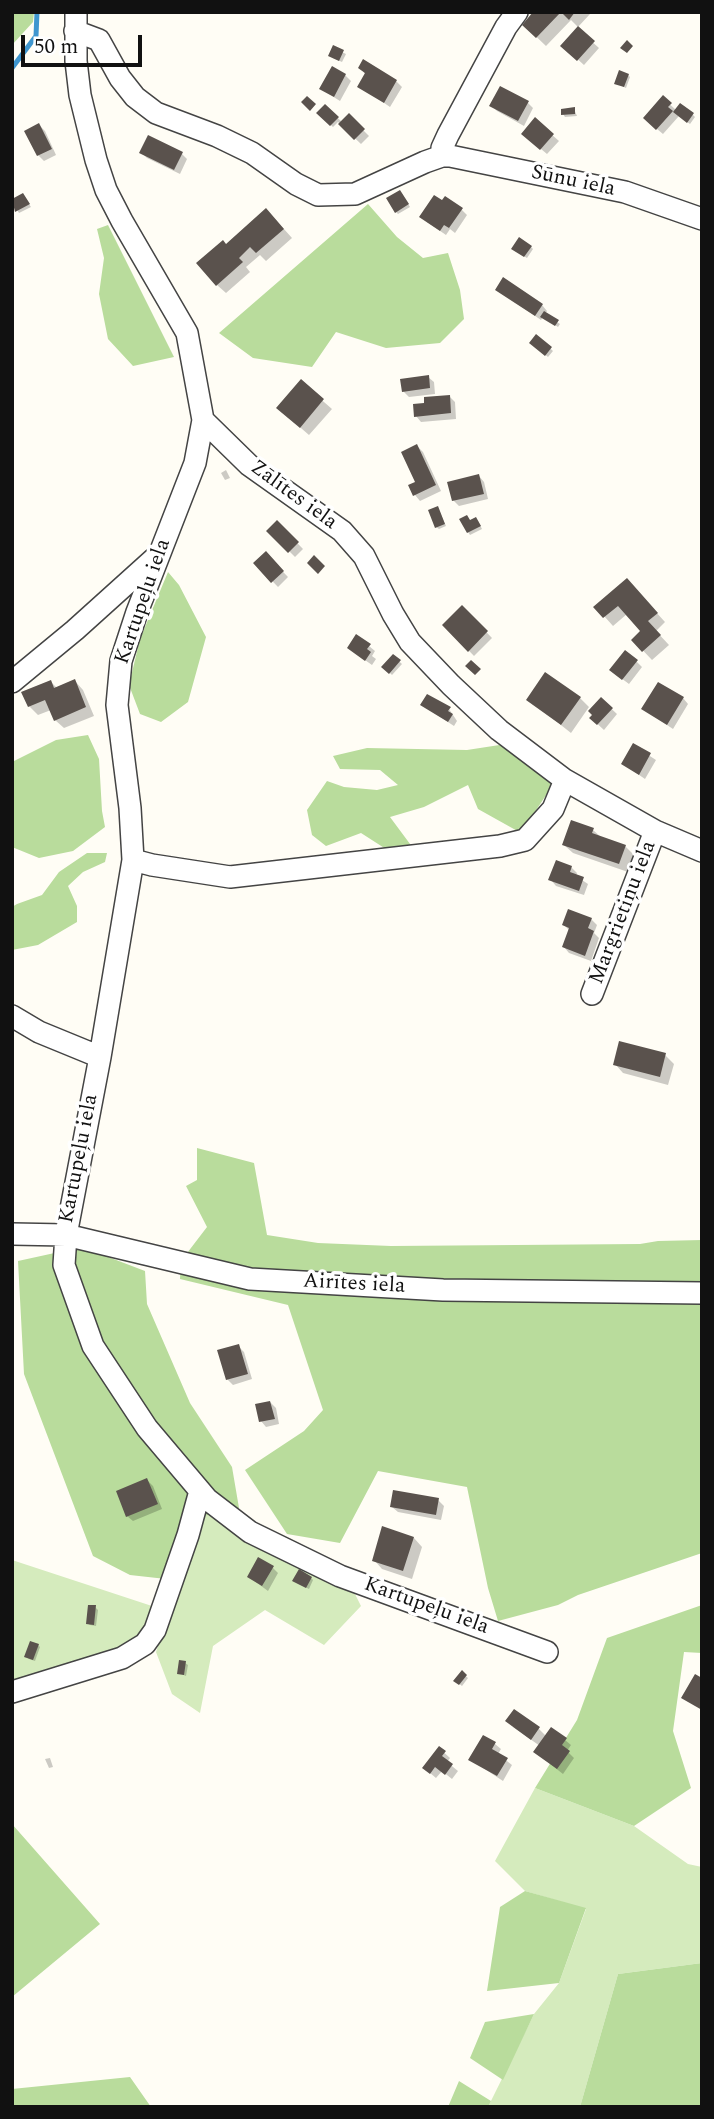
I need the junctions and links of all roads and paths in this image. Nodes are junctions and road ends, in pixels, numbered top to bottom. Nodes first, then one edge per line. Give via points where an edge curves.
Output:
1 (517, 12) edge
2 (75, 22) edge
3 (442, 156) junction
4 (702, 219) edge
5 (203, 420) junction
6 (160, 553) junction
7 (12, 682) edge
8 (565, 780) junction
9 (655, 831) junction
10 (702, 851) edge
11 (133, 860) junction
12 (592, 994) dead end
13 (12, 1016) edge
14 (100, 1056) junction
15 (12, 1234) edge
16 (66, 1235) junction
17 (702, 1293) edge
18 (200, 1491) junction
19 (547, 1652) dead end
20 (17, 1690) edge

1 - 3 street via 448,135
2 - 3 street via 99,40 120,78 156,113 223,138 317,195 355,194
2 - 5 street via 80,94 96,160 122,221 187,332
3 - 4 street, Sūnu iela via 625,192
5 - 6 street, Kartupeļu iela via 195,463
5 - 8 street, Zālītes iela via 249,465 342,531 364,556 410,642 499,730
6 - 7 street
6 - 11 street, Kartupeļu iela via 121,661 117,705
8 - 9 street, Zālītes iela
8 - 11 street via 553,809 526,840 500,846 230,877
9 - 10 street, Zālītes iela
9 - 12 street, Margrietiņu iela
11 - 14 street, Kartupeļu iela
13 - 14 street
14 - 16 street, Kartupeļu iela
15 - 16 street, Airītes iela
16 - 17 street, Airītes iela via 250,1279 443,1290
16 - 18 street, Kartupeļu iela via 64,1265 93,1346 147,1428
18 - 19 street, Kartupeļu iela via 250,1532 340,1576
18 - 20 street via 155,1630 145,1644 122,1658

